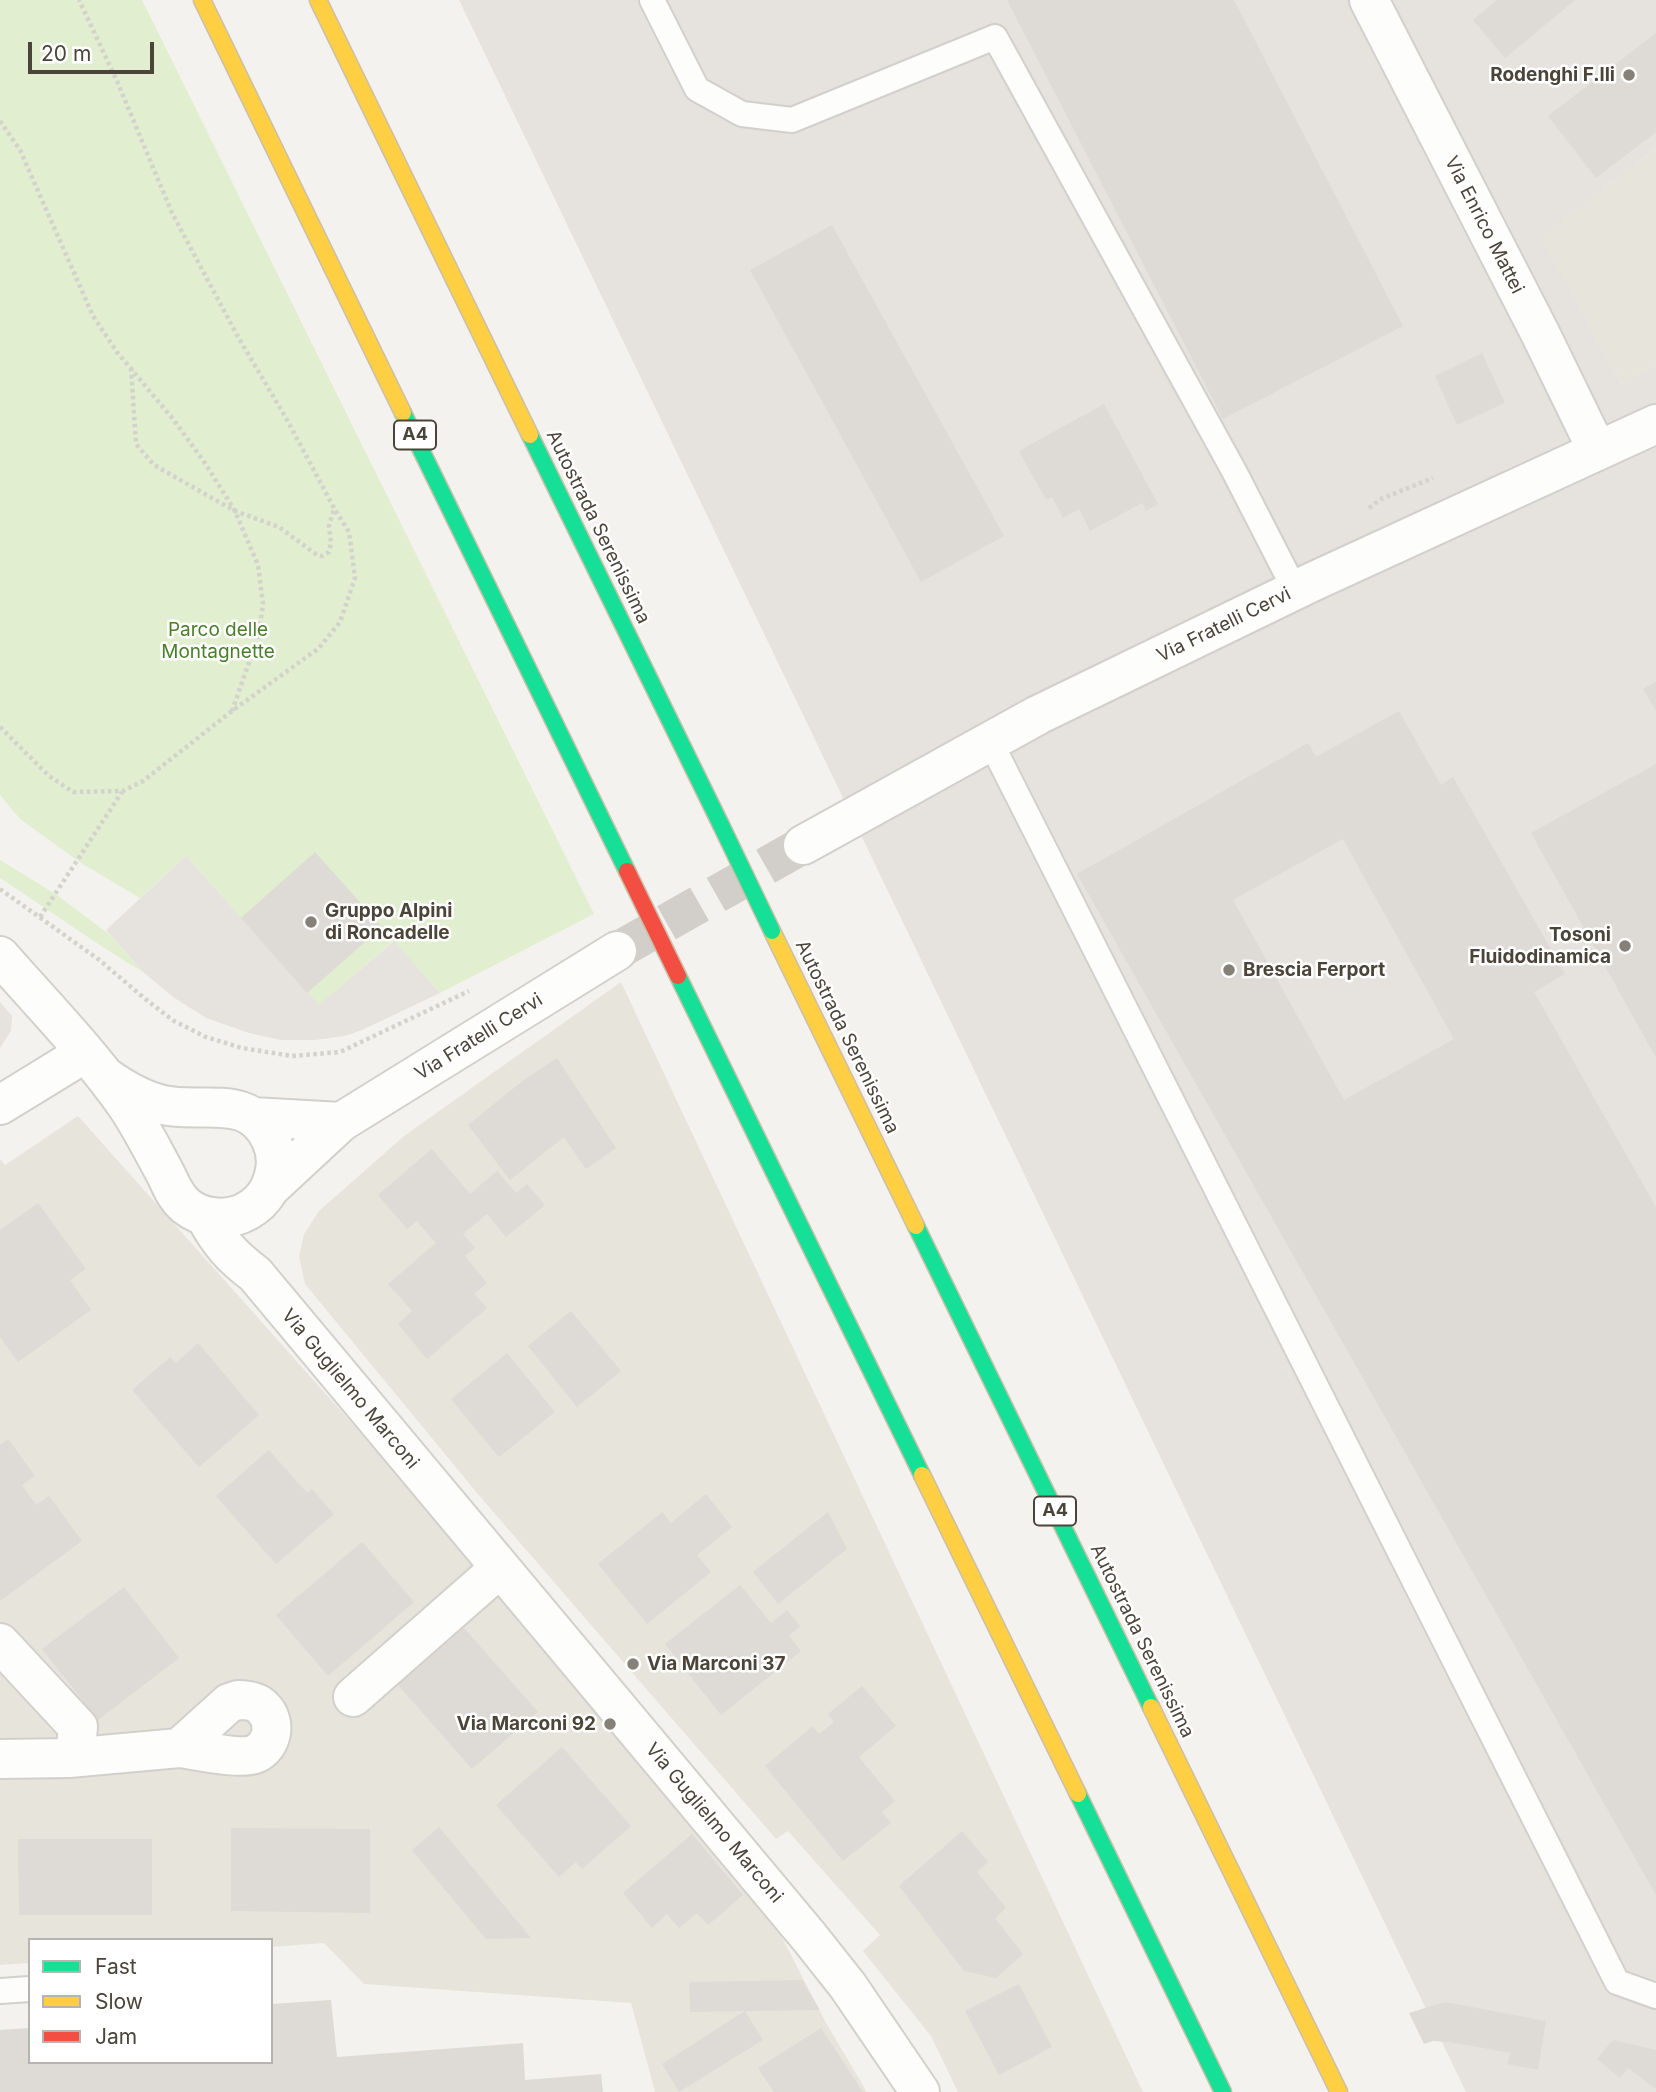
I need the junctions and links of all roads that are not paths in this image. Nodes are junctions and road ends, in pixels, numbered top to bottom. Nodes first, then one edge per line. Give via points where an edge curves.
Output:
1 (202, 0) edge
2 (318, 0) edge
3 (652, 0) edge
4 (1369, 0) edge
5 (1656, 424) edge
6 (1597, 450) junction
7 (1295, 590) junction
8 (990, 741) junction
9 (803, 845) tunnel mouth
10 (617, 951) tunnel mouth
11 (0, 956) edge
12 (95, 1065) junction
13 (0, 1105) edge
14 (206, 1108) junction
15 (253, 1117) junction
16 (341, 1122) junction
17 (166, 1176) junction
18 (262, 1197) junction
19 (205, 1216) junction
20 (254, 1274) junction
21 (500, 1569) junction
22 (0, 1643) edge
23 (353, 1697) dead end
24 (179, 1748) dead end
25 (69, 1758) junction
26 (0, 1759) edge
27 (28, 1989) edge
28 (0, 1991) edge
29 (1656, 1996) edge
30 (917, 2090) edge
31 (1223, 2092) edge
32 (1339, 2092) edge

1 - 31 highway, A4, bridge
2 - 32 highway, Autostrada Serenissima / A4, bridge
3 - 7 lane via 697,89 754,116 792,120 995,37
4 - 6 street, Via Enrico Mattei
5 - 6 street, Via Fratelli Cervi
6 - 7 street, Via Fratelli Cervi
7 - 8 street, Via Fratelli Cervi
8 - 9 street, Via Fratelli Cervi
8 - 29 lane via 1617,1982
10 - 16 street, Via Fratelli Cervi
11 - 12 street, Via Guglielmo Marconi
12 - 13 street
12 - 14 street, Via Guglielmo Marconi via 143,1099
12 - 17 street, Via Guglielmo Marconi via 128,1109
14 - 15 street, Via Guglielmo Marconi via 239,1109
14 - 17 street via 190,1115 168,1142
15 - 16 street
15 - 18 street via 267,1131 275,1149 276,1168
16 - 18 street, Via Fratelli Cervi
17 - 19 street, Via Guglielmo Marconi via 174,1194
18 - 19 street via 239,1215
18 - 20 street via 249,1230
19 - 20 street, Via Guglielmo Marconi via 234,1258
20 - 21 street, Via Guglielmo Marconi
21 - 23 street
21 - 30 street, Via Guglielmo Marconi via 810,1938
22 - 25 street via 78,1727
24 - 25 street
25 - 26 street
27 - 28 lane

